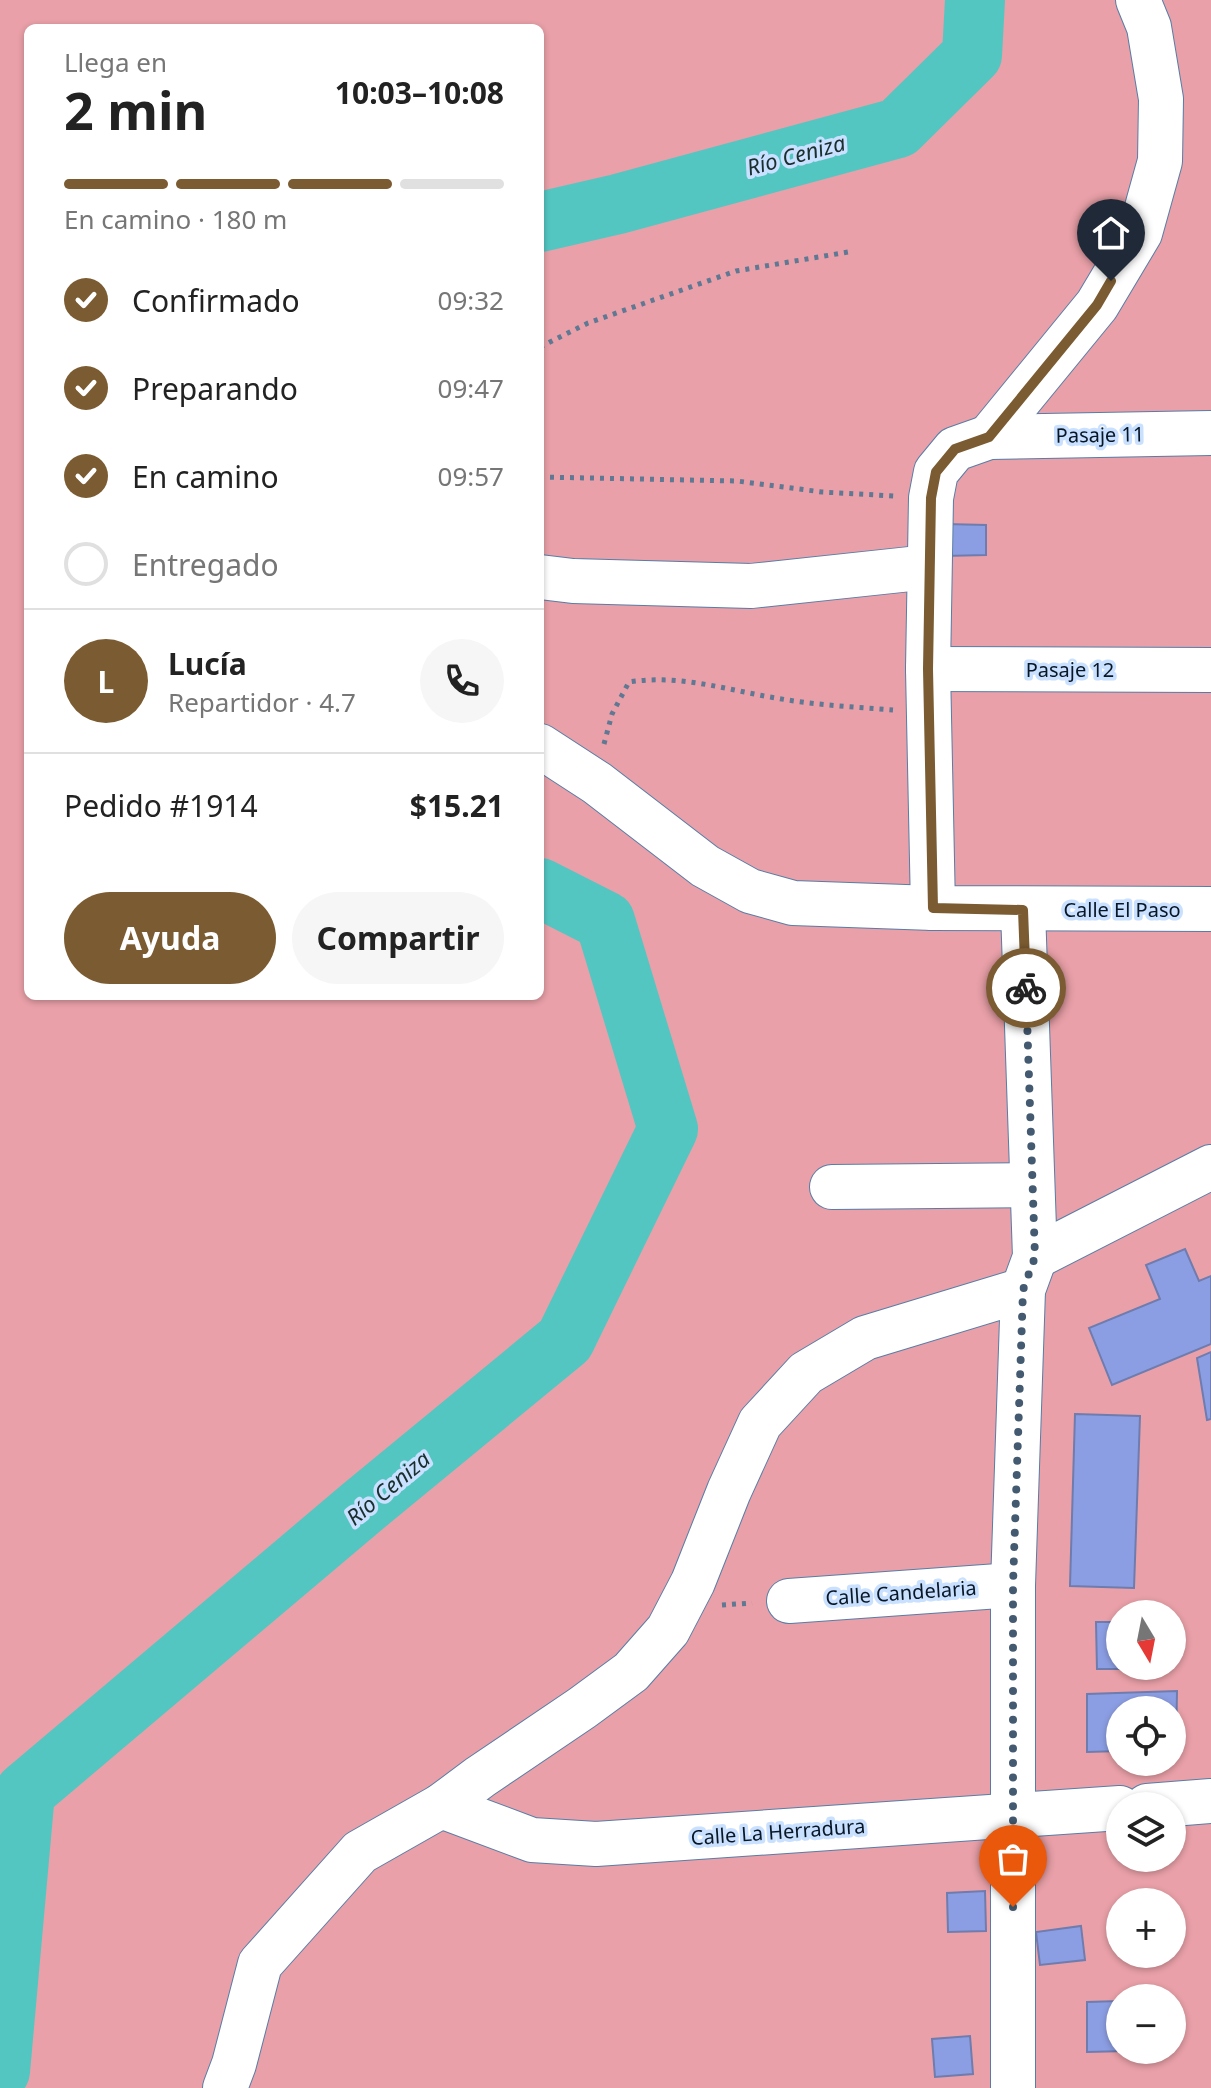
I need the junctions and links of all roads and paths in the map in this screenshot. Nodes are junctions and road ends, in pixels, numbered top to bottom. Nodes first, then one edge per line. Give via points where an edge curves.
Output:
1 (1138, 0) edge
2 (848, 252) dead end
3 (544, 345) edge
4 (1211, 433) edge
5 (989, 437) junction
6 (544, 477) edge
7 (931, 498) junction
8 (929, 567) junction
9 (544, 577) edge
10 (928, 669) junction
11 (1211, 670) edge
12 (930, 712) junction
13 (544, 749) edge
14 (597, 783) junction
15 (933, 908) junction
16 (1211, 909) edge
17 (1023, 910) junction
18 (1211, 1167) edge
19 (1032, 1185) junction
20 (832, 1187) dead end
21 (1029, 1274) junction
22 (1013, 1585) junction
23 (789, 1601) joint
24 (680, 1607) junction
25 (1211, 1801) edge
26 (1186, 1803) edge
27 (441, 1806) junction
28 (1106, 1809) edge
29 (1014, 1816) junction
30 (225, 2088) edge
31 (1013, 2088) edge

1 - 5 street via 1149,27 1161,99 1160,161 1140,233 1097,305
2 - 3 path via 736,271 588,323
4 - 5 street, Pasaje 11
5 - 7 street via 955,449 936,472
6 - 7 path via 737,481
7 - 8 street
8 - 9 street via 751,586
8 - 10 street
10 - 11 street, Pasaje 12
10 - 12 street
12 - 14 path via 777,699 708,683 629,682 612,714
12 - 15 street
13 - 14 street, Calle El Paso
14 - 15 street, Calle El Paso via 705,866 750,891 793,903
15 - 17 street, Calle El Paso
16 - 17 street, Calle El Paso
17 - 19 street
18 - 21 street
19 - 20 street
19 - 21 street
21 - 22 street
21 - 24 street via 865,1338 806,1373 760,1423
22 - 23 street, Calle Candelaria
22 - 29 street
23 - 24 path
24 - 27 street via 668,1630 631,1672
25 - 26 street
27 - 29 street, Calle La Herradura via 532,1840 596,1844
27 - 30 street via 360,1852 260,1964
28 - 29 street, Calle La Herradura
29 - 31 street

